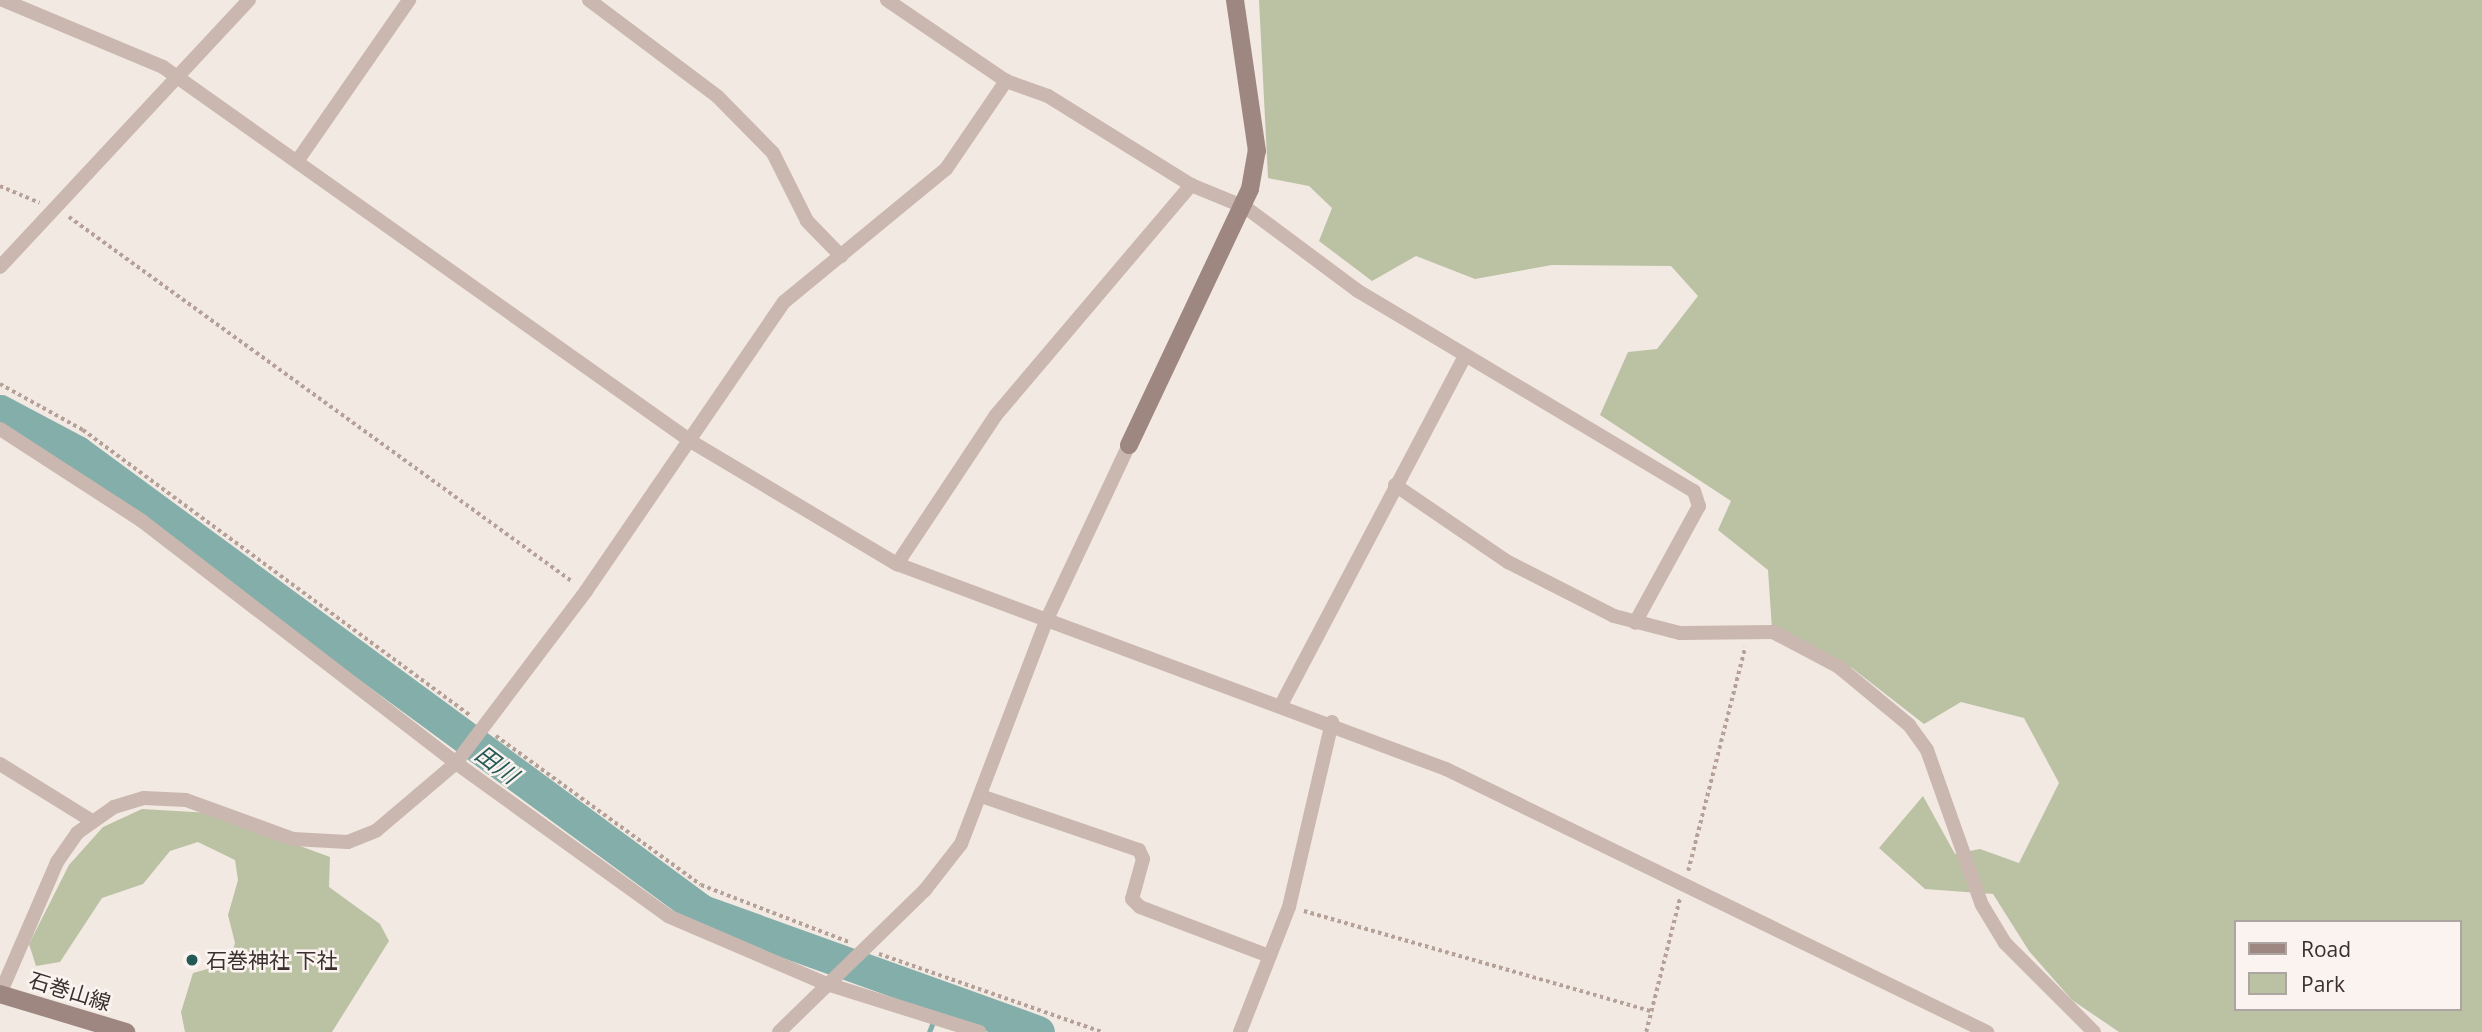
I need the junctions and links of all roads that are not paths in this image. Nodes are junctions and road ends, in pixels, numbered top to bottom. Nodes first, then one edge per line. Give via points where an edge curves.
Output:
1 (3, 0) edge
2 (249, 0) edge
3 (589, 0) edge
4 (887, 0) edge
5 (1235, 0) edge
6 (402, 2) edge
7 (179, 78) junction
8 (1006, 81) junction
9 (298, 160) junction
10 (1191, 185) junction
11 (1245, 207) junction
12 (841, 256) junction
13 (0, 267) edge
14 (1465, 356) junction
15 (0, 429) edge
16 (692, 442) junction
17 (1129, 445) joint
18 (1395, 485) junction
19 (897, 564) junction
20 (1047, 619) junction
21 (1635, 623) junction
22 (1281, 705) junction
23 (1332, 722) junction
24 (460, 760) junction
25 (0, 764) edge
26 (981, 796) junction
27 (92, 821) junction
28 (1269, 956) junction
29 (828, 979) junction
30 (0, 994) edge
31 (126, 1032) edge
32 (779, 1032) edge
33 (979, 1032) edge
34 (1240, 1032) edge
35 (1987, 1032) edge
36 (2094, 1032) edge

1 - 7 street
2 - 7 street
3 - 12 street via 718,97 773,153 807,221
4 - 8 street
5 - 11 street via 1257,151
6 - 9 street
7 - 9 street
7 - 13 street
8 - 10 street via 1092,120
8 - 12 street via 946,169
9 - 16 street
10 - 11 street
10 - 19 street via 996,415
11 - 14 street via 1357,291
11 - 17 street
12 - 16 street via 784,302
14 - 18 street
14 - 21 street via 1694,491 1699,506
15 - 24 street via 142,521
16 - 19 street
16 - 24 street via 486,732
17 - 20 street
18 - 21 street via 1508,562
18 - 22 street
19 - 20 street
20 - 22 street
20 - 26 street
21 - 36 street via 1680,634 1773,632 1804,645 1909,725 1952,804 1982,905 2005,943
22 - 23 street
23 - 28 street via 1289,906
23 - 35 street via 1446,769
24 - 27 street via 377,830 348,842 315,845 186,800 144,798
24 - 29 street via 668,916
25 - 27 street
26 - 28 street via 1139,850 1143,859 1132,900 1140,907
26 - 29 street via 945,868
27 - 30 street via 57,862
28 - 34 street
29 - 32 street
29 - 33 street
30 - 31 street, 石巻山線

